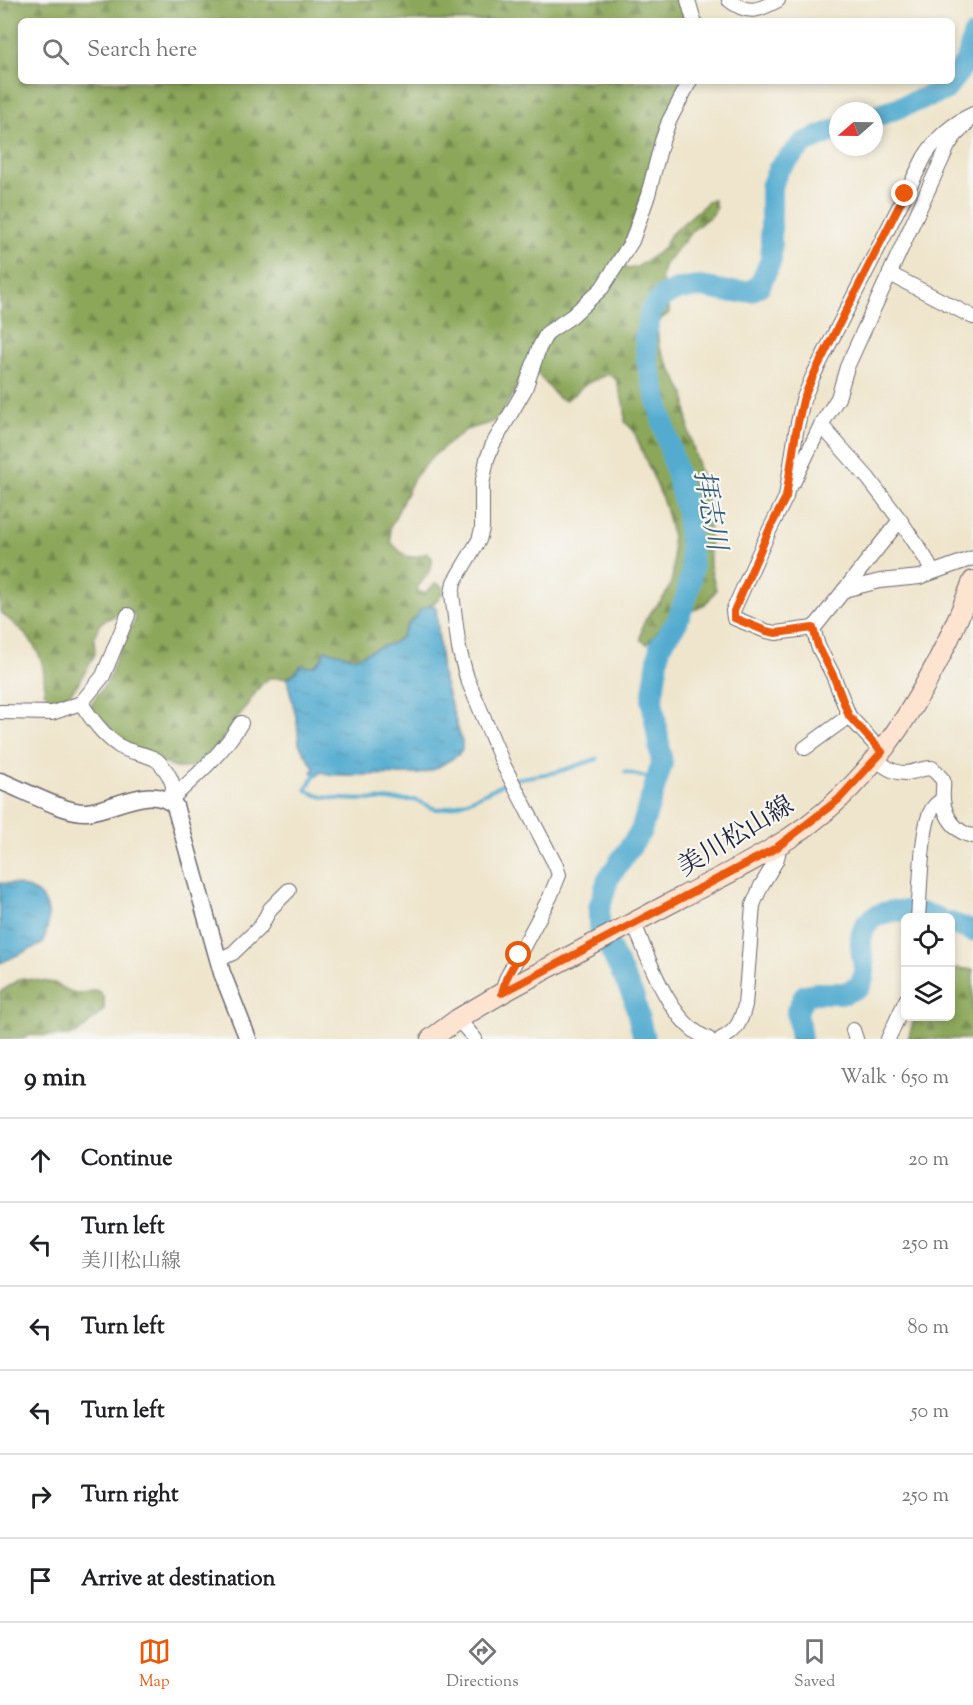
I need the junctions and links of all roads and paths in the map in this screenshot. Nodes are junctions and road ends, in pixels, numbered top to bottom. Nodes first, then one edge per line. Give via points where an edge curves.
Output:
1 (729, 0) edge
2 (778, 0) edge
3 (691, 2) edge
4 (694, 18) edge
5 (688, 84) edge
6 (973, 116) edge
7 (890, 274) junction
8 (973, 317) edge
9 (821, 425) junction
10 (788, 488) junction
11 (900, 520) junction
12 (973, 558) edge
13 (933, 572) junction
14 (973, 581) edge
15 (844, 591) junction
16 (128, 615) dead end
17 (813, 628) junction
18 (81, 703) junction
19 (0, 712) edge
20 (849, 716) junction
21 (241, 723) dead end
22 (805, 748) dead end
23 (879, 756) junction
24 (0, 781) edge
25 (943, 799) junction
26 (169, 801) junction
27 (973, 836) edge
28 (776, 848) junction
29 (288, 890) dead end
30 (918, 913) edge
31 (626, 927) junction
32 (218, 960) junction
33 (502, 993) junction
34 (901, 1011) edge
35 (458, 1019) junction
36 (248, 1039) edge
37 (431, 1039) edge
38 (475, 1039) edge
39 (709, 1039) edge
40 (721, 1039) edge
41 (888, 1039) edge

1 - 2 street via 740,9 750,10
3 - 4 street
5 - 33 street via 669,121 632,241 602,288 547,333 525,388 493,444 482,485 479,540 454,582 455,627 467,678 504,766 559,875
6 - 7 street via 948,146
6 - 10 street via 948,128 934,141 813,376 803,400
7 - 8 street
7 - 9 street via 847,367 838,398
9 - 10 street
9 - 11 street
10 - 17 street via 734,618 776,633
11 - 13 street
11 - 15 street
12 - 13 street
13 - 15 street
14 - 23 main road, 美川松山線 via 934,670
15 - 17 street
16 - 18 street via 103,676
17 - 20 street
18 - 19 street via 62,712
18 - 26 street via 99,729 114,741 158,762 173,787
20 - 22 street
20 - 23 street
21 - 26 street via 214,760
23 - 25 street via 903,774 932,768 943,780
23 - 28 main road, 美川松山線 via 838,800
24 - 26 street via 74,811 87,812 149,796
25 - 27 street via 952,824
25 - 30 street via 929,815
26 - 32 street via 180,817
28 - 31 main road, 美川松山線
28 - 40 street via 776,861 753,905 742,1017 731,1034
29 - 32 street via 261,926 233,953
31 - 33 main road, 美川松山線
31 - 39 street via 675,1007 693,1030
32 - 36 street
33 - 35 main road, 美川松山線
34 - 41 street
35 - 37 main road, 美川松山線
35 - 38 street

